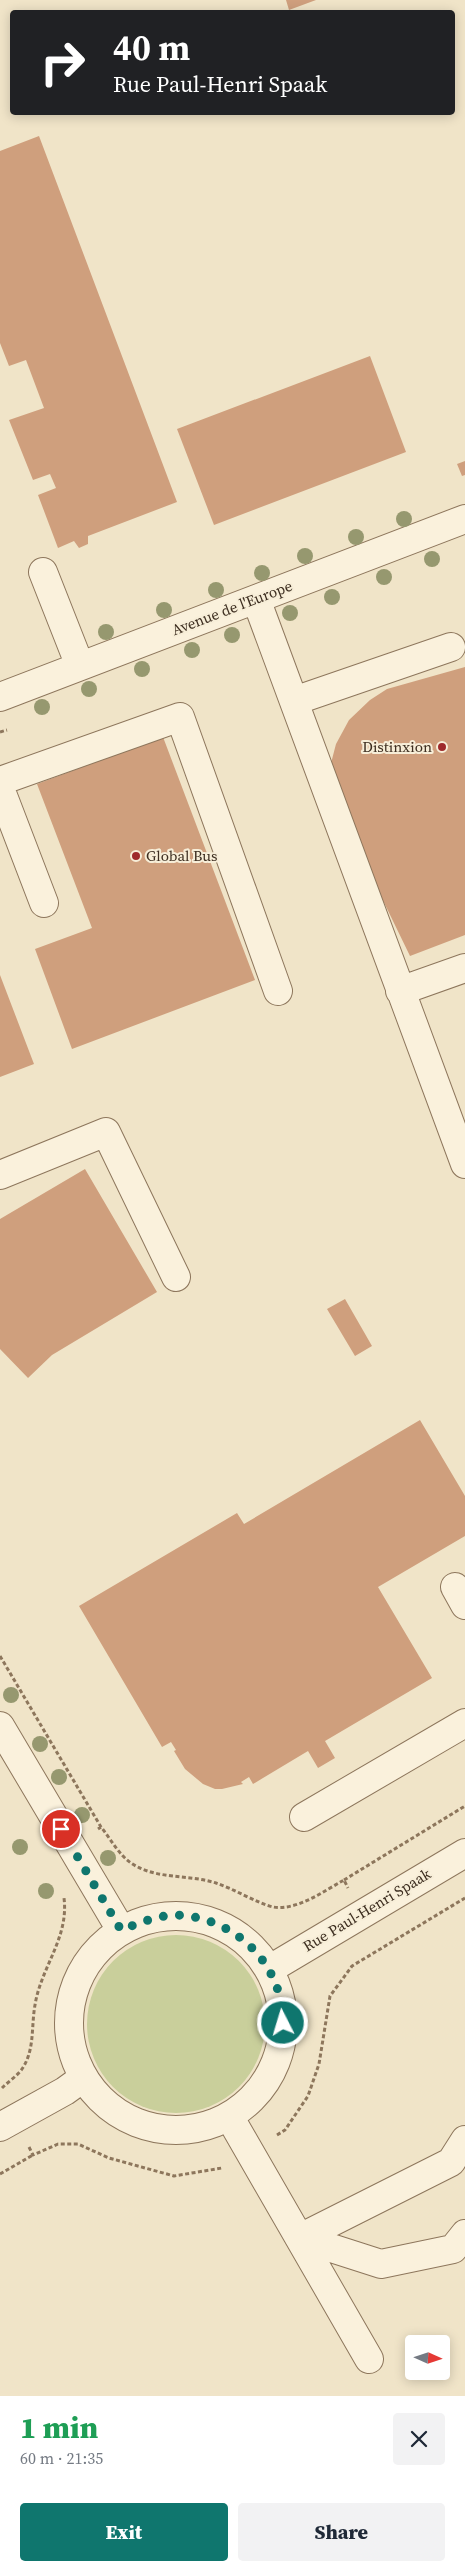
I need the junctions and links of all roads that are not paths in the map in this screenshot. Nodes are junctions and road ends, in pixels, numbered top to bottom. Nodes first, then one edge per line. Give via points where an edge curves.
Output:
1 (465, 519) edge
2 (43, 572) dead end
3 (256, 599) junction
4 (451, 646) dead end
5 (80, 666) junction
6 (0, 698) edge
7 (294, 701) junction
8 (0, 781) edge
9 (0, 788) edge
10 (44, 903) dead end
11 (465, 968) edge
12 (278, 991) dead end
13 (400, 991) junction
14 (465, 1164) edge
15 (0, 1175) edge
16 (176, 1277) dead end
17 (465, 1723) edge
18 (0, 1726) edge
19 (7, 1754) edge
20 (304, 1817) dead end
21 (465, 1852) edge
22 (121, 1930) junction
23 (270, 1969) junction
24 (83, 2078) junction
25 (229, 2116) junction
26 (7, 2123) edge
27 (465, 2140) edge
28 (465, 2234) edge
29 (300, 2238) junction
30 (369, 2359) dead end

1 - 3 street, Avenue de l'Europe
2 - 5 street
3 - 5 street, Avenue de l'Europe
3 - 7 street
4 - 7 street
5 - 6 street, Avenue de l'Europe
7 - 13 street
8 - 12 street via 180,717
9 - 10 street
11 - 13 street
13 - 14 street
15 - 16 street via 106,1132
17 - 20 street
18 - 19 street
19 - 22 street via 70,1845
21 - 23 street, Rue Paul-Henri Spaak
22 - 23 street via 153,1918 187,1915 220,1924 248,1942
22 - 24 street via 95,1952 77,1980 69,2013 71,2046
23 - 25 street via 283,2004 283,2042 270,2077 246,2106
24 - 25 street via 108,2107 140,2125 177,2132 214,2125
24 - 26 street
25 - 29 street
27 - 29 street via 451,2162
28 - 29 street via 453,2249 380,2264
29 - 30 street

